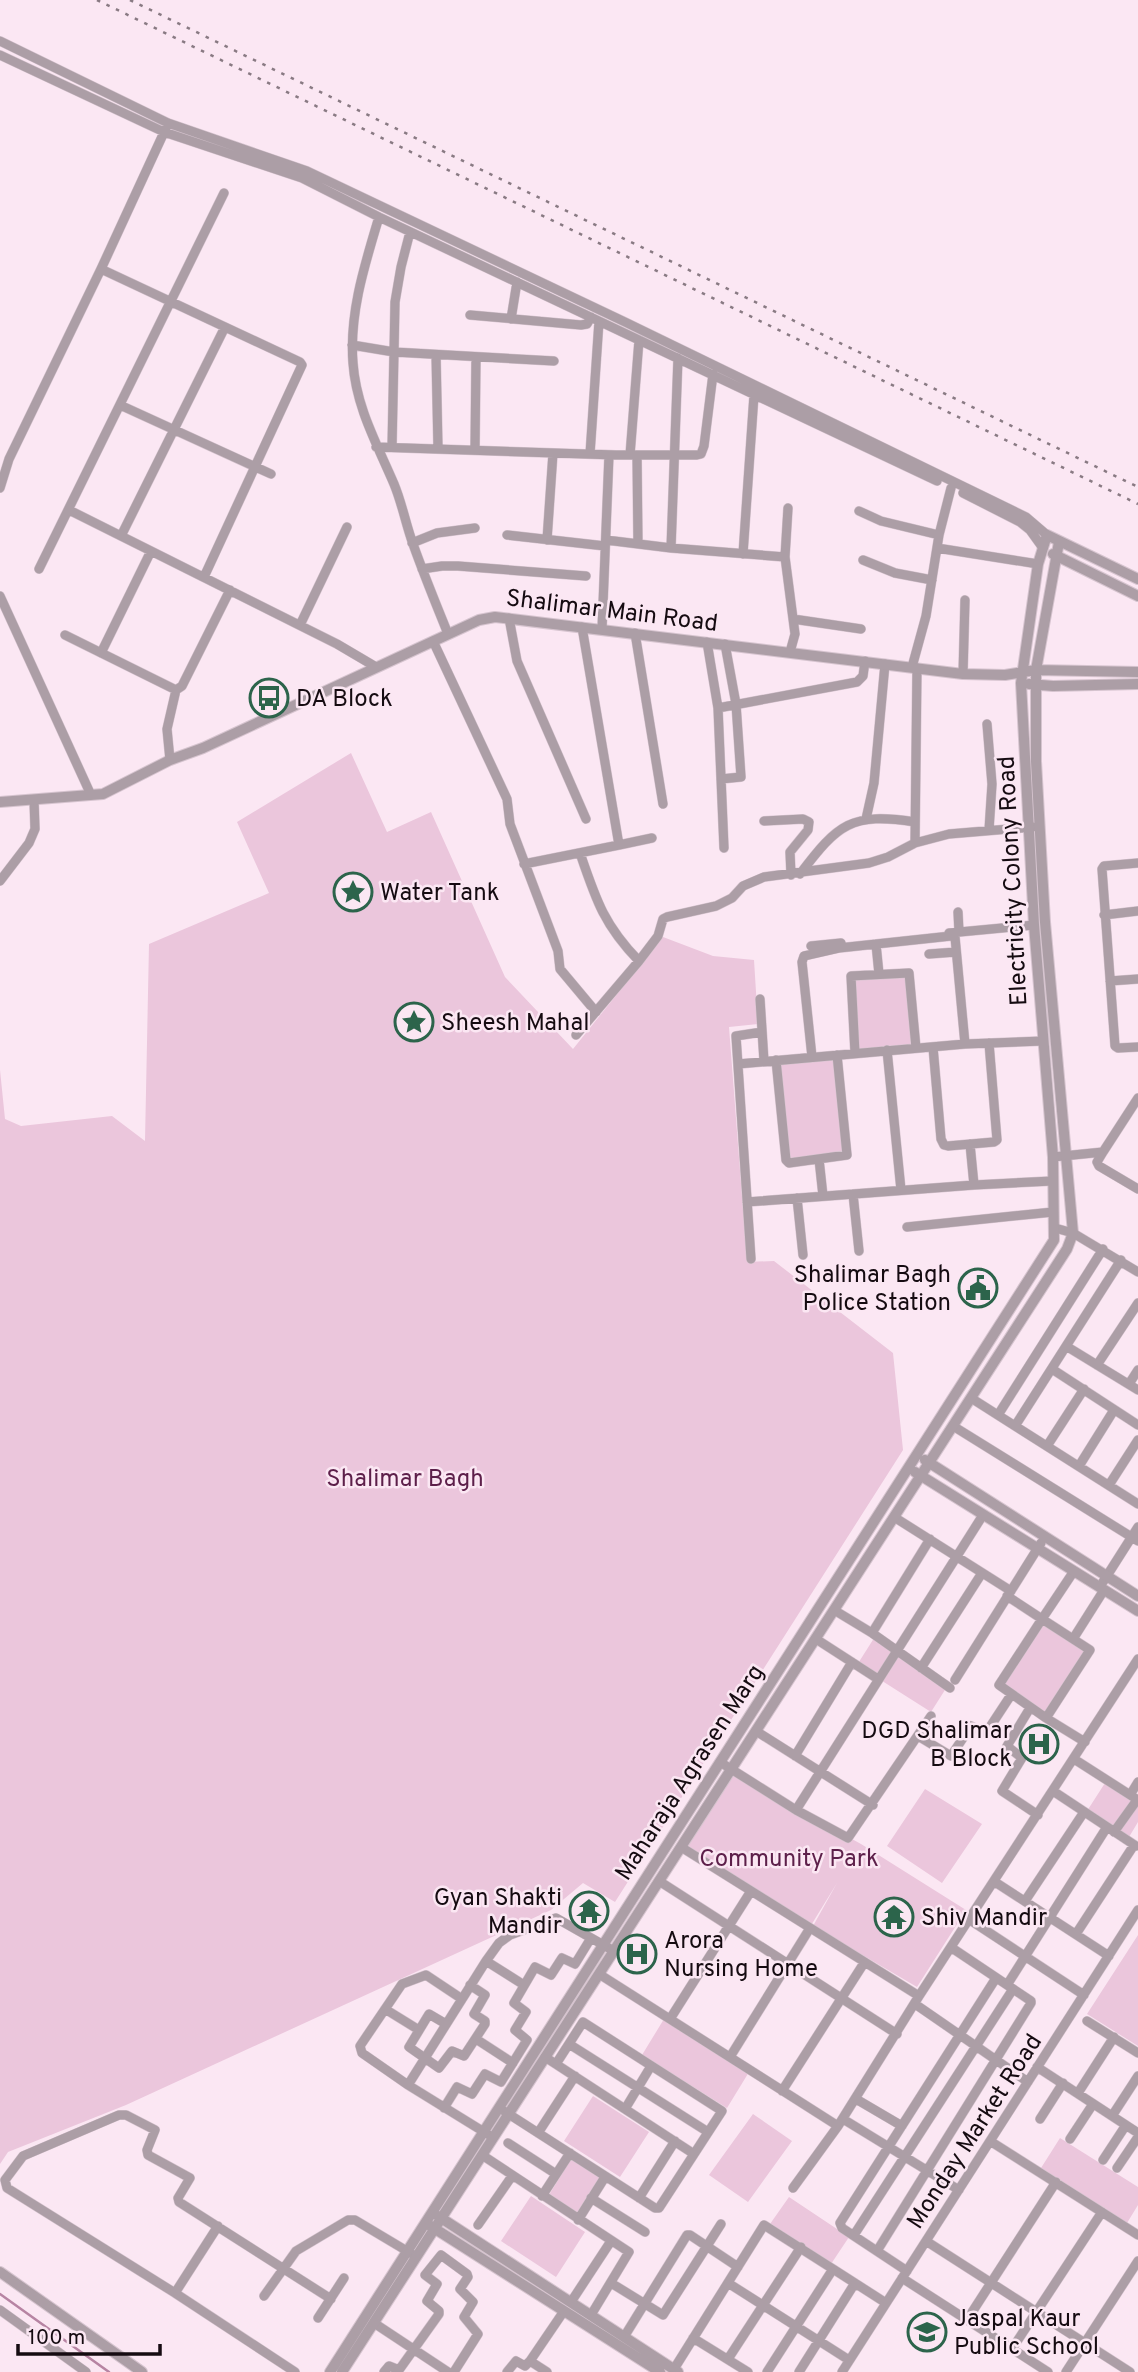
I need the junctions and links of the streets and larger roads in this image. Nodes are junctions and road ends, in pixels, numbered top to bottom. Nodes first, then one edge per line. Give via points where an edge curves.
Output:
1 (0, 41) edge
2 (0, 55) edge
3 (166, 127) junction
4 (224, 192) dead end
5 (379, 217) junction
6 (410, 232) junction
7 (101, 270) junction
8 (517, 282) junction
9 (171, 302) junction
10 (470, 315) dead end
11 (511, 319) junction
12 (595, 319) junction
13 (225, 327) junction
14 (639, 340) junction
15 (352, 345) junction
16 (394, 352) junction
17 (436, 355) junction
18 (476, 357) junction
19 (678, 358) junction
20 (554, 361) dead end
21 (713, 374) junction
22 (754, 395) junction
23 (120, 405) junction
24 (174, 429) junction
25 (376, 447) junction
26 (392, 447) junction
27 (438, 448) junction
28 (475, 449) junction
29 (553, 453) junction
30 (590, 454) junction
31 (609, 455) junction
32 (633, 455) junction
33 (674, 456) junction
34 (255, 467) junction
35 (271, 474) dead end
36 (0, 488) edge
37 (951, 488) junction
38 (788, 508) dead end
39 (69, 510) junction
40 (859, 511) dead end
41 (347, 527) dead end
42 (475, 528) dead end
43 (939, 535) junction
44 (1047, 535) junction
45 (121, 536) junction
46 (507, 536) dead end
47 (547, 540) junction
48 (1059, 542) junction
49 (412, 543) junction
50 (605, 543) junction
51 (638, 544) junction
52 (671, 548) junction
53 (937, 548) junction
54 (1042, 548) junction
55 (151, 551) junction
56 (743, 554) junction
57 (1056, 556) junction
58 (785, 557) junction
59 (863, 560) dead end
60 (1038, 564) junction
61 (39, 569) dead end
62 (422, 569) junction
63 (586, 576) dead end
64 (204, 577) junction
65 (1138, 579) edge
66 (932, 580) junction
67 (230, 590) junction
68 (0, 596) edge
69 (1138, 596) edge
70 (965, 600) dead end
71 (509, 618) junction
72 (793, 619) junction
73 (300, 625) junction
74 (582, 627) junction
75 (602, 629) junction
76 (861, 629) dead end
77 (635, 633) junction
78 (448, 634) junction
79 (65, 635) dead end
80 (433, 641) junction
81 (707, 642) junction
82 (725, 644) junction
83 (790, 652) junction
84 (101, 653) junction
85 (865, 661) junction
86 (885, 664) junction
87 (376, 667) junction
88 (914, 668) junction
89 (1036, 670) junction
90 (1022, 671) junction
91 (1138, 672) edge
92 (963, 674) junction
93 (1005, 675) junction
94 (1021, 684) junction
95 (1138, 684) edge
96 (1035, 685) junction
97 (176, 690) junction
98 (736, 705) junction
99 (718, 708) junction
100 (987, 724) dead end
101 (170, 760) junction
102 (721, 779) junction
103 (91, 795) junction
104 (34, 800) junction
105 (0, 802) edge
106 (663, 804) dead end
107 (586, 818) dead end
108 (866, 819) junction
109 (764, 821) dead end
110 (915, 822) junction
111 (1034, 827) junction
112 (989, 830) junction
113 (652, 838) dead end
114 (915, 843) junction
115 (619, 845) junction
116 (724, 848) dead end
117 (580, 853) junction
118 (1138, 863) edge
119 (524, 864) junction
120 (796, 874) junction
121 (0, 881) edge
122 (1138, 911) edge
123 (958, 912) dead end
124 (1104, 915) junction
125 (1034, 925) junction
126 (959, 932) junction
127 (876, 944) junction
128 (811, 946) dead end
129 (956, 951) junction
130 (929, 954) dead end
131 (639, 961) junction
132 (879, 974) junction
133 (1138, 979) edge
134 (1110, 981) junction
135 (760, 999) dead end
136 (596, 1012) junction
137 (762, 1032) junction
138 (576, 1035) dead end
139 (1043, 1041) junction
140 (989, 1043) junction
141 (965, 1044) junction
142 (933, 1046) junction
143 (1138, 1047) edge
144 (916, 1048) junction
145 (887, 1050) junction
146 (856, 1053) junction
147 (837, 1055) junction
148 (812, 1057) junction
149 (776, 1060) junction
150 (764, 1061) junction
151 (738, 1064) junction
152 (1137, 1103) edge
153 (970, 1144) junction
154 (1103, 1152) junction
155 (1066, 1156) junction
156 (1053, 1157) junction
157 (819, 1159) junction
158 (1052, 1181) junction
159 (974, 1185) junction
160 (1138, 1189) edge
161 (901, 1190) junction
162 (853, 1194) junction
163 (822, 1196) junction
164 (797, 1198) junction
165 (747, 1202) junction
166 (1053, 1212) junction
167 (907, 1227) dead end
168 (1055, 1228) junction
169 (1073, 1233) junction
170 (1102, 1249) junction
171 (859, 1251) dead end
172 (803, 1255) dead end
173 (751, 1259) dead end
174 (1121, 1260) junction
175 (1138, 1272) edge
176 (1138, 1303) edge
177 (999, 1326) junction
178 (1012, 1335) junction
179 (1066, 1346) junction
180 (1097, 1365) junction
181 (1052, 1369) junction
182 (1138, 1370) edge
183 (1129, 1384) junction
184 (1084, 1389) junction
185 (1138, 1390) edge
186 (971, 1398) junction
187 (1114, 1410) junction
188 (998, 1415) junction
189 (1138, 1425) edge
190 (953, 1426) junction
191 (1016, 1426) junction
192 (1138, 1440) edge
193 (1047, 1446) junction
194 (917, 1454) junction
195 (929, 1462) junction
196 (1079, 1466) junction
197 (908, 1468) junction
198 (921, 1476) junction
199 (1109, 1485) junction
200 (1138, 1504) edge
201 (983, 1514) junction
202 (894, 1517) junction
203 (1138, 1527) edge
204 (1045, 1537) junction
205 (930, 1539) junction
206 (1135, 1539) edge
207 (1037, 1548) junction
208 (957, 1556) junction
209 (1074, 1571) junction
210 (982, 1573) junction
211 (1107, 1576) junction
212 (1102, 1589) junction
213 (1009, 1594) junction
214 (1138, 1596) edge
215 (1138, 1611) edge
216 (816, 1612) junction
217 (831, 1615) junction
218 (1042, 1619) junction
219 (872, 1633) junction
220 (816, 1639) junction
221 (1073, 1639) junction
222 (897, 1650) junction
223 (1138, 1659) edge
224 (852, 1662) junction
225 (921, 1668) junction
226 (1135, 1671) edge
227 (878, 1679) junction
228 (1011, 1695) junction
229 (1031, 1708) junction
230 (932, 1716) dead end
231 (1046, 1718) junction
232 (756, 1731) junction
233 (918, 1736) junction
234 (1085, 1742) junction
235 (795, 1756) junction
236 (1074, 1759) junction
237 (720, 1762) junction
238 (731, 1769) junction
239 (820, 1772) junction
240 (1138, 1782) edge
241 (1053, 1791) junction
242 (1135, 1798) edge
243 (873, 1805) junction
244 (796, 1810) junction
245 (1084, 1812) junction
246 (1038, 1815) junction
247 (1110, 1829) junction
248 (1136, 1846) edge
249 (681, 1847) junction
250 (659, 1881) junction
251 (995, 1882) junction
252 (751, 1891) junction
253 (1025, 1901) junction
254 (1138, 1910) edge
255 (1050, 1917) junction
256 (970, 1920) junction
257 (729, 1926) junction
258 (810, 1928) junction
259 (1076, 1934) junction
260 (591, 1938) junction
261 (608, 1948) junction
262 (952, 1948) junction
263 (1025, 1956) junction
264 (1109, 1956) junction
265 (486, 1961) junction
266 (864, 1963) junction
267 (788, 1964) junction
268 (599, 1974) junction
269 (996, 1978) junction
270 (470, 1985) junction
271 (524, 1985) junction
272 (1010, 1987) junction
273 (1084, 1995) junction
274 (841, 1998) junction
275 (462, 1999) junction
276 (917, 2000) junction
277 (385, 2010) junction
278 (670, 2019) junction
279 (1087, 2021) dead end
280 (446, 2024) junction
281 (419, 2031) junction
282 (897, 2034) junction
283 (960, 2035) junction
284 (1114, 2037) junction
285 (476, 2039) junction
286 (569, 2044) junction
287 (976, 2047) junction
288 (1138, 2053) edge
289 (545, 2057) junction
290 (730, 2057) junction
291 (425, 2058) junction
292 (995, 2060) junction
293 (513, 2063) junction
294 (556, 2064) junction
295 (651, 2066) junction
296 (1037, 2067) junction
297 (575, 2076) junction
298 (1138, 2076) edge
299 (1028, 2082) junction
300 (1063, 2083) junction
301 (408, 2085) junction
302 (638, 2087) junction
303 (782, 2091) junction
304 (1078, 2094) junction
305 (856, 2099) junction
306 (1093, 2104) junction
307 (444, 2108) junction
308 (625, 2109) junction
309 (504, 2111) junction
310 (1112, 2116) junction
311 (1040, 2119) dead end
312 (840, 2122) junction
313 (1126, 2125) junction
314 (902, 2126) junction
315 (708, 2132) junction
316 (538, 2133) junction
317 (488, 2135) junction
318 (1138, 2135) edge
319 (1070, 2139) dead end
320 (676, 2141) junction
321 (990, 2141) junction
322 (508, 2143) dead end
323 (889, 2147) junction
324 (570, 2153) junction
325 (694, 2154) junction
326 (482, 2155) junction
327 (905, 2157) junction
328 (1103, 2161) dead end
329 (1117, 2168) dead end
330 (925, 2170) junction
331 (556, 2174) junction
332 (512, 2176) junction
333 (606, 2177) junction
334 (1056, 2182) junction
335 (793, 2188) dead end
336 (959, 2190) junction
337 (542, 2196) junction
338 (639, 2198) junction
339 (591, 2199) junction
340 (1102, 2212) junction
341 (437, 2215) junction
342 (578, 2220) junction
343 (721, 2224) dead end
344 (478, 2225) dead end
345 (430, 2226) junction
346 (218, 2227) junction
347 (645, 2232) dead end
348 (854, 2235) junction
349 (1138, 2235) edge
350 (611, 2241) junction
351 (926, 2241) junction
352 (707, 2247) junction
353 (801, 2247) junction
354 (877, 2251) junction
355 (412, 2254) junction
356 (1138, 2261) edge
357 (738, 2267) junction
358 (284, 2269) junction
359 (833, 2269) junction
360 (0, 2272) edge
361 (904, 2274) junction
362 (344, 2278) dead end
363 (611, 2283) junction
364 (728, 2283) junction
365 (855, 2283) junction
366 (991, 2283) junction
367 (175, 2293) junction
368 (264, 2296) dead end
369 (331, 2298) junction
370 (886, 2303) junction
371 (643, 2304) junction
372 (765, 2306) junction
373 (568, 2307) junction
374 (0, 2310) edge
375 (1037, 2312) junction
376 (591, 2315) junction
377 (318, 2318) dead end
378 (967, 2320) junction
379 (374, 2323) junction
380 (796, 2326) junction
381 (624, 2337) junction
382 (694, 2338) junction
383 (819, 2340) junction
384 (1085, 2343) junction
385 (414, 2349) junction
386 (1012, 2349) junction
387 (728, 2359) junction
388 (849, 2360) junction
389 (530, 2361) junction
390 (654, 2367) edge
391 (676, 2371) edge
392 (86, 2372) edge
393 (142, 2372) edge
394 (295, 2372) edge
395 (330, 2372) edge
396 (342, 2372) edge
397 (384, 2372) edge
398 (453, 2372) edge
399 (507, 2372) edge
400 (547, 2372) edge
401 (748, 2372) edge
402 (767, 2372) edge
403 (799, 2372) edge
404 (842, 2372) edge
405 (1048, 2372) edge
406 (1066, 2372) edge
407 (1130, 2372) edge

1 - 3 street
2 - 3 street
3 - 5 street via 302,178
3 - 7 street
3 - 44 street via 307,171 1026,517
4 - 9 street
5 - 6 street
5 - 15 street via 360,286
6 - 8 street
6 - 16 street via 395,302
7 - 9 street
7 - 36 street via 9,459
8 - 11 street
8 - 12 street
9 - 13 street
9 - 23 street
10 - 11 street
11 - 12 street via 581,325
12 - 14 street
12 - 30 street
13 - 24 street
13 - 34 street via 302,365
14 - 19 street
14 - 32 street
15 - 16 street
15 - 25 street via 356,389
16 - 17 street
16 - 26 street
17 - 18 street
17 - 27 street
18 - 20 street
18 - 28 street
19 - 21 street
19 - 33 street
21 - 22 street
21 - 33 street via 704,450
22 - 37 street
22 - 56 street
23 - 24 street
23 - 39 street
24 - 34 street
24 - 45 street
25 - 26 street
25 - 49 street via 394,485
26 - 27 street
27 - 28 street
28 - 29 street
29 - 30 street
29 - 47 street
30 - 31 street
31 - 32 street
31 - 50 street
32 - 33 street
32 - 51 street
33 - 52 street
34 - 35 street
34 - 64 street
37 - 43 street
37 - 54 street via 1020,522
38 - 58 street
39 - 45 street
39 - 61 street
40 - 43 street
41 - 73 street
42 - 49 street via 437,533
43 - 53 street
44 - 48 street
44 - 54 street, Electricity Colony Road
45 - 55 street
46 - 47 street
47 - 50 street
48 - 57 street, Electricity Colony Road
48 - 65 street
49 - 62 street
50 - 51 street
50 - 75 street
51 - 52 street
52 - 56 street
53 - 60 street
53 - 66 street
54 - 57 street
54 - 60 street, Electricity Colony Road
55 - 64 street
55 - 84 street
56 - 58 street
57 - 69 street
57 - 89 street, Electricity Colony Road
58 - 72 street
59 - 66 street via 895,573
60 - 90 street, Electricity Colony Road
62 - 63 street via 458,566
62 - 78 street
64 - 67 street
66 - 88 street
67 - 73 street
67 - 97 street
68 - 103 street
70 - 92 street
71 - 74 street, Shalimar Main Road
71 - 78 street, Shalimar Main Road via 479,620
71 - 107 street via 517,660
72 - 76 street
72 - 83 street
73 - 87 street
74 - 75 street, Shalimar Main Road
74 - 115 street
75 - 77 street, Shalimar Main Road
77 - 81 street, Shalimar Main Road
77 - 106 street
78 - 80 street, Shalimar Main Road
79 - 84 street
80 - 87 street, Shalimar Main Road
80 - 119 street via 508,799 510,824
81 - 82 street, Shalimar Main Road
81 - 99 street
82 - 83 street, Shalimar Main Road
82 - 98 street
83 - 85 street, Shalimar Main Road
84 - 97 street
85 - 86 street, Shalimar Main Road
85 - 98 street via 857,682
86 - 88 street, Shalimar Main Road
86 - 108 street via 874,783
87 - 101 street, Shalimar Main Road
88 - 92 street, Shalimar Main Road
88 - 110 street
89 - 90 street, Shalimar Main Road
89 - 91 street, Shalimar Main Road
89 - 96 street, Electricity Colony Road
90 - 93 street, Shalimar Main Road
90 - 94 street, Electricity Colony Road
92 - 93 street, Shalimar Main Road
93 - 94 street, Shalimar Main Road
94 - 96 street
94 - 111 street, Electricity Colony Road
95 - 96 street
96 - 111 street, Electricity Colony Road
97 - 101 street via 167,729
98 - 99 street
98 - 102 street via 741,777
99 - 102 street
100 - 112 street via 992,784
101 - 103 street, Shalimar Main Road via 103,794
102 - 116 street
103 - 104 street, Shalimar Main Road
104 - 105 street, Shalimar Main Road
104 - 121 street via 35,829
108 - 110 street
108 - 120 street via 836,832
109 - 120 street via 808,822 808,830 790,852
110 - 114 street
111 - 112 street
111 - 125 street, Electricity Colony Road
111 - 155 street, Electricity Colony Road
112 - 114 street
113 - 115 street
114 - 120 street via 869,863
115 - 117 street
117 - 119 street
117 - 131 street via 607,923
118 - 124 street via 1102,868
119 - 136 street via 558,951 562,975
120 - 131 street via 753,880 716,906 667,917
122 - 124 street
123 - 126 street
124 - 134 street
125 - 126 street
125 - 139 street, Electricity Colony Road
126 - 128 street
127 - 129 street via 953,936
127 - 132 street
127 - 148 street via 804,956
129 - 130 street
129 - 141 street
131 - 136 street
132 - 144 street via 909,973
132 - 146 street via 850,977
133 - 134 street
134 - 143 street via 1116,1047
135 - 137 street
136 - 138 street
137 - 150 street
137 - 151 street via 736,1036
139 - 140 street
139 - 156 street, Electricity Colony Road
140 - 141 street
140 - 153 street via 997,1140
141 - 142 street
142 - 144 street
142 - 153 street via 942,1142 948,1146
144 - 145 street
145 - 146 street
145 - 161 street
146 - 147 street
147 - 148 street
147 - 157 street via 847,1155
148 - 149 street
149 - 150 street
149 - 157 street via 786,1161
150 - 151 street
151 - 165 street
152 - 154 street
153 - 159 street
154 - 155 street
154 - 160 street via 1099,1166
155 - 156 street
155 - 169 street, Electricity Colony Road
156 - 158 street, Electricity Colony Road
157 - 163 street
158 - 159 street
158 - 166 street, Electricity Colony Road
159 - 161 street
161 - 162 street
162 - 163 street
162 - 171 street
163 - 164 street
164 - 165 street
164 - 172 street
165 - 173 street
166 - 167 street
166 - 168 street, Electricity Colony Road
168 - 169 street
168 - 177 street, Maharaja Agrasen Marg via 1054,1240
169 - 170 street
169 - 178 street, Maharaja Agrasen Marg
170 - 174 street
170 - 188 street
174 - 175 street
174 - 179 street
176 - 180 street
177 - 178 street
177 - 194 street, Maharaja Agrasen Marg
178 - 186 street, Maharaja Agrasen Marg
179 - 180 street
179 - 181 street
180 - 183 street
181 - 184 street
181 - 191 street
182 - 183 street
183 - 185 street
184 - 187 street
184 - 193 street
186 - 188 street
186 - 190 street, Maharaja Agrasen Marg
187 - 189 street
187 - 196 street
188 - 191 street
190 - 195 street, Maharaja Agrasen Marg
190 - 206 street
191 - 193 street
192 - 199 street
193 - 196 street
194 - 195 street
194 - 197 street, Maharaja Agrasen Marg
195 - 198 street, Maharaja Agrasen Marg
195 - 204 street
196 - 199 street
197 - 198 street
197 - 216 street, Maharaja Agrasen Marg
198 - 201 street
198 - 202 street, Maharaja Agrasen Marg
199 - 200 street
201 - 207 street
201 - 208 street
202 - 205 street
202 - 217 street, Maharaja Agrasen Marg
203 - 206 street
204 - 207 street
204 - 211 street
205 - 208 street
205 - 219 street
206 - 211 street
207 - 209 street
207 - 213 street
208 - 210 street
208 - 222 street
209 - 212 street
209 - 218 street
210 - 213 street
210 - 225 street
211 - 212 street
211 - 214 street
212 - 215 street
212 - 221 street
213 - 218 street
213 - 225 street via 952,1684
216 - 217 street
216 - 237 street, Maharaja Agrasen Marg
217 - 219 street
217 - 220 street, Maharaja Agrasen Marg
218 - 221 street
218 - 228 street via 999,1684
219 - 222 street
220 - 224 street
220 - 232 street, Maharaja Agrasen Marg
221 - 231 street via 1090,1652
222 - 225 street
222 - 227 street
223 - 226 street
224 - 227 street
224 - 235 street
226 - 234 street
227 - 239 street
228 - 229 street
228 - 233 street via 986,1734 971,1726 951,1756
229 - 231 street
229 - 246 street via 1007,1746 1022,1758 1002,1791
230 - 233 street
231 - 234 street
232 - 235 street
232 - 238 street, Maharaja Agrasen Marg
233 - 243 street
234 - 236 street
235 - 239 street
236 - 241 street
236 - 242 street
237 - 238 street
237 - 261 street, Maharaja Agrasen Marg
238 - 244 street
238 - 249 street, Maharaja Agrasen Marg
239 - 243 street
239 - 244 street
240 - 242 street
241 - 245 street
241 - 246 street
242 - 247 street
243 - 244 street via 847,1838
245 - 247 street
245 - 253 street
246 - 251 street
247 - 248 street
247 - 255 street
248 - 259 street
249 - 250 street, Maharaja Agrasen Marg
249 - 252 street
250 - 257 street
250 - 261 street, Maharaja Agrasen Marg
251 - 253 street
251 - 256 street
252 - 257 street
252 - 258 street
253 - 255 street
254 - 264 street, Monday Market Road
255 - 259 street
255 - 263 street
256 - 262 street
256 - 263 street
257 - 267 street
257 - 278 street
258 - 266 street
258 - 267 street
259 - 264 street
260 - 261 street
260 - 265 street via 560,1918 552,1918 510,1935
260 - 271 street via 575,1964 562,1958 551,1975 536,1966
261 - 268 street, Maharaja Agrasen Marg
261 - 309 street, Maharaja Agrasen Marg
262 - 269 street
262 - 276 street
263 - 272 street
263 - 273 street
264 - 273 street, Monday Market Road
265 - 270 street
265 - 271 street
266 - 274 street
266 - 276 street
267 - 274 street
267 - 290 street
268 - 278 street
268 - 289 street, Maharaja Agrasen Marg
269 - 272 street
269 - 283 street
270 - 275 street
270 - 285 street via 485,1996 474,2012 486,2023
271 - 293 street via 514,2003 526,2012 515,2030 527,2040
272 - 287 street
272 - 292 street via 1032,2002
273 - 296 street, Monday Market Road
274 - 282 street
274 - 303 street
275 - 277 street via 424,1974 402,1984
275 - 280 street
276 - 282 street
276 - 283 street
277 - 281 street
277 - 301 street via 360,2051
278 - 290 street
279 - 284 street
280 - 281 street via 430,2014
280 - 291 street
281 - 291 street via 409,2048
282 - 305 street
283 - 287 street
283 - 314 street
284 - 288 street
284 - 304 street
285 - 291 street via 464,2056 452,2051 440,2068
285 - 293 street
286 - 294 street
286 - 295 street via 583,2022
286 - 302 street
287 - 292 street
287 - 327 street
289 - 294 street
289 - 309 street, Maharaja Agrasen Marg
290 - 303 street
291 - 301 street
292 - 299 street
292 - 330 street
293 - 307 street via 501,2082 485,2074 472,2094 457,2086
294 - 297 street
295 - 302 street
295 - 315 street via 722,2111
296 - 299 street, Monday Market Road
296 - 300 street
297 - 308 street
297 - 316 street
298 - 310 street
299 - 321 street, Monday Market Road
300 - 304 street
300 - 311 street
301 - 307 street
302 - 308 street
302 - 315 street
303 - 312 street
304 - 306 street
305 - 312 street
305 - 314 street
306 - 310 street
306 - 319 street
307 - 317 street
308 - 320 street
309 - 316 street
309 - 317 street, Maharaja Agrasen Marg
310 - 313 street
312 - 323 street
312 - 335 street
313 - 318 street
313 - 328 street
314 - 323 street
315 - 325 street
316 - 324 street
317 - 326 street, Maharaja Agrasen Marg
317 - 341 street, Maharaja Agrasen Marg
318 - 329 street
320 - 325 street
320 - 338 street
321 - 334 street
321 - 336 street, Monday Market Road
322 - 331 street
323 - 327 street
323 - 348 street via 840,2223
324 - 331 street
324 - 333 street
325 - 338 street via 659,2208
326 - 332 street
326 - 341 street, Maharaja Agrasen Marg
327 - 330 street
327 - 348 street
330 - 336 street
330 - 354 street
331 - 337 street
332 - 337 street
332 - 344 street
333 - 338 street
333 - 339 street
334 - 340 street
334 - 366 street
336 - 351 street, Monday Market Road
337 - 342 street
339 - 342 street
339 - 347 street
340 - 349 street
340 - 375 street
341 - 345 street, Maharaja Agrasen Marg
341 - 373 street
342 - 350 street
343 - 352 street
345 - 355 street, Maharaja Agrasen Marg
345 - 373 street
346 - 358 street
346 - 367 street
346 - 367 street via 178,2201 190,2178 147,2154 154,2128 123,2115 23,2156 5,2180 7,2188
348 - 354 street
350 - 363 street via 630,2254
350 - 373 street
351 - 361 street, Monday Market Road
351 - 366 street
352 - 357 street
352 - 371 street via 664,2314
352 - 371 street via 687,2235
353 - 357 street via 764,2225
353 - 359 street
353 - 372 street
354 - 361 street
355 - 358 street via 348,2220 302,2246
355 - 379 street, Maharaja Agrasen Marg
355 - 395 street, Maharaja Agrasen Marg
356 - 384 street
357 - 364 street
358 - 368 street
358 - 369 street
359 - 365 street
359 - 380 street
360 - 393 street
361 - 370 street, Monday Market Road
361 - 378 street
362 - 369 street
363 - 371 street
363 - 376 street
364 - 372 street
364 - 382 street
365 - 370 street
365 - 383 street
366 - 375 street
366 - 378 street
367 - 394 street
369 - 377 street
370 - 388 street, Monday Market Road
371 - 381 street
372 - 380 street
372 - 387 street
373 - 376 street
373 - 389 street
373 - 390 street
374 - 392 street
375 - 384 street
375 - 386 street
376 - 381 street
378 - 386 street
379 - 385 street
379 - 396 street, Maharaja Agrasen Marg
380 - 383 street
380 - 402 street
381 - 390 street
382 - 387 street
382 - 391 street
383 - 388 street
383 - 403 street
384 - 406 street
384 - 407 street
385 - 397 street via 399,2370 389,2366
385 - 398 street
385 - 398 street via 439,2314 427,2301 437,2285 425,2275 442,2256 467,2274 460,2289 473,2302 464,2318 478,2334
386 - 405 street
387 - 401 street
388 - 404 street, Monday Market Road
389 - 399 street via 525,2366 515,2361
389 - 400 street
390 - 391 street

